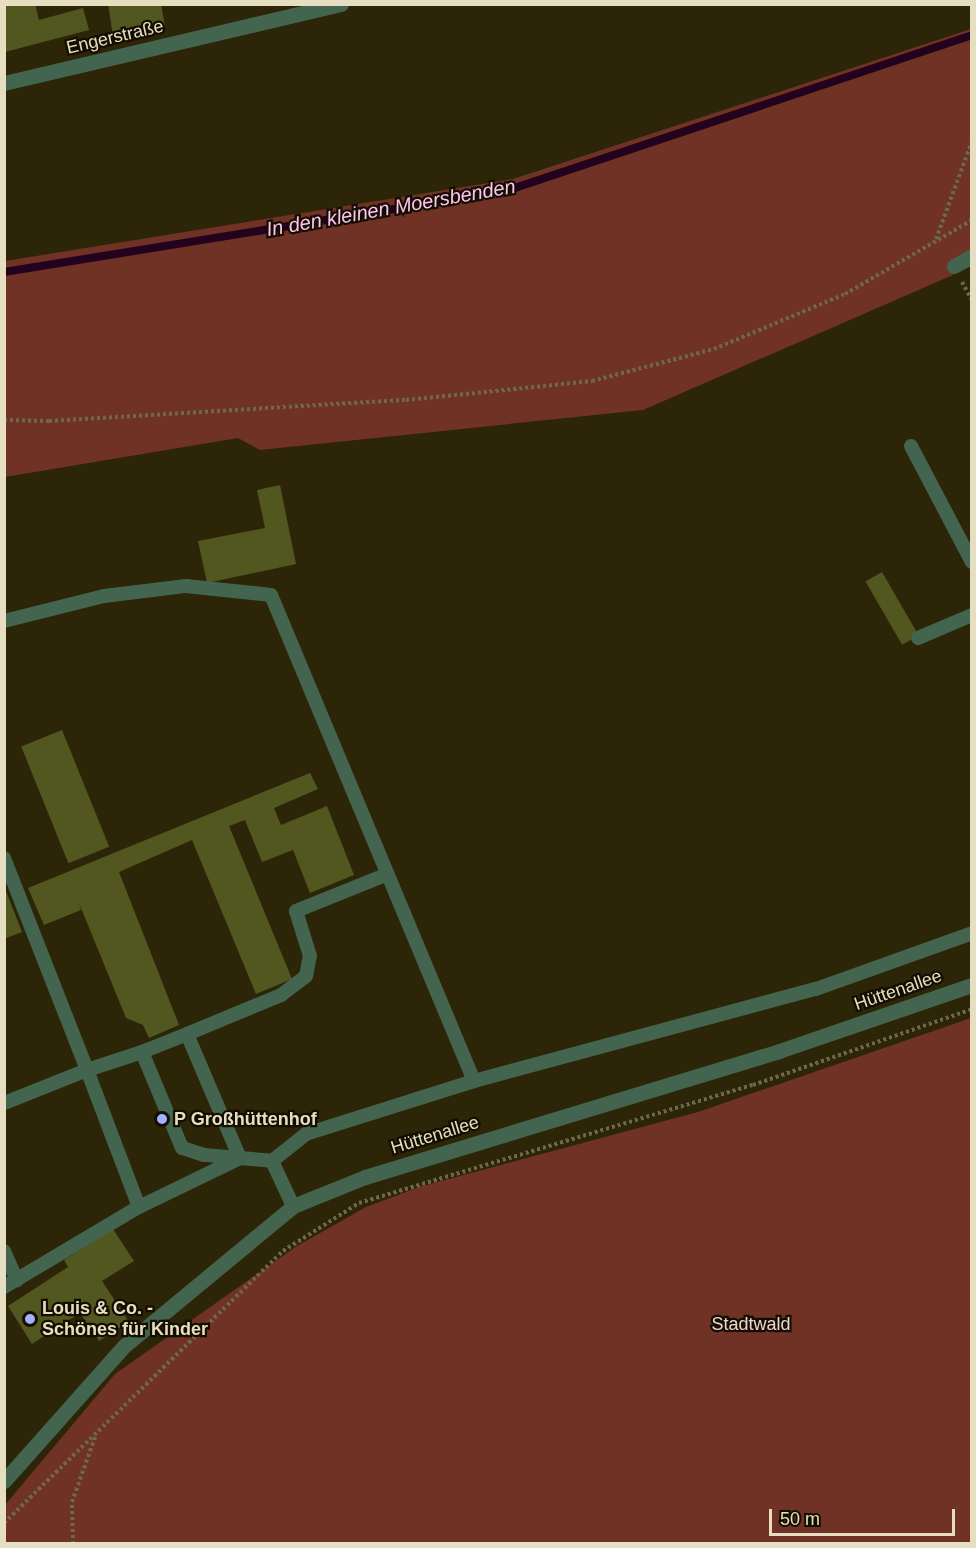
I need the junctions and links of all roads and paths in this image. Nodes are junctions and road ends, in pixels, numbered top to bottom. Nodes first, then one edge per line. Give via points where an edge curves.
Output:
1 (340, 4) edge
2 (4, 83) edge
3 (972, 141) edge
4 (972, 220) edge
5 (935, 240) junction
6 (972, 256) edge
7 (954, 266) dead end
8 (4, 420) edge
9 (911, 446) dead end
10 (972, 562) edge
11 (972, 615) edge
12 (4, 621) edge
13 (918, 638) dead end
14 (4, 858) edge
15 (388, 874) junction
16 (972, 933) edge
17 (972, 985) edge
18 (972, 1009) edge
19 (187, 1034) junction
20 (142, 1052) junction
21 (87, 1070) junction
22 (474, 1081) junction
23 (4, 1103) edge
24 (240, 1158) junction
25 (273, 1161) junction
26 (293, 1206) junction
27 (139, 1207) junction
28 (4, 1251) edge
29 (17, 1280) junction
30 (4, 1287) edge
31 (95, 1436) junction
32 (4, 1481) edge
33 (4, 1523) edge
34 (73, 1544) edge

1 - 2 street, Engerstraße
3 - 5 path
4 - 5 path
5 - 8 path via 844,294 735,340 592,381 406,400 49,422
6 - 7 street
9 - 10 lane
11 - 13 lane
12 - 15 lane via 104,596 186,586 271,595
14 - 21 lane
15 - 19 lane via 296,911 310,956 306,976 281,995
15 - 22 lane
16 - 22 lane via 816,989
17 - 26 street, Hüttenallee via 779,1051 365,1177
18 - 31 path via 753,1085 359,1203 283,1251
19 - 20 lane
19 - 24 lane
20 - 21 lane
20 - 24 lane via 182,1148 204,1155
21 - 23 lane
21 - 27 lane
22 - 25 lane via 306,1134
24 - 25 lane
24 - 27 lane
25 - 26 lane
26 - 32 street, Hüttenallee via 124,1346
27 - 29 lane
28 - 29 lane
29 - 30 lane
31 - 33 path
31 - 34 path via 72,1502

